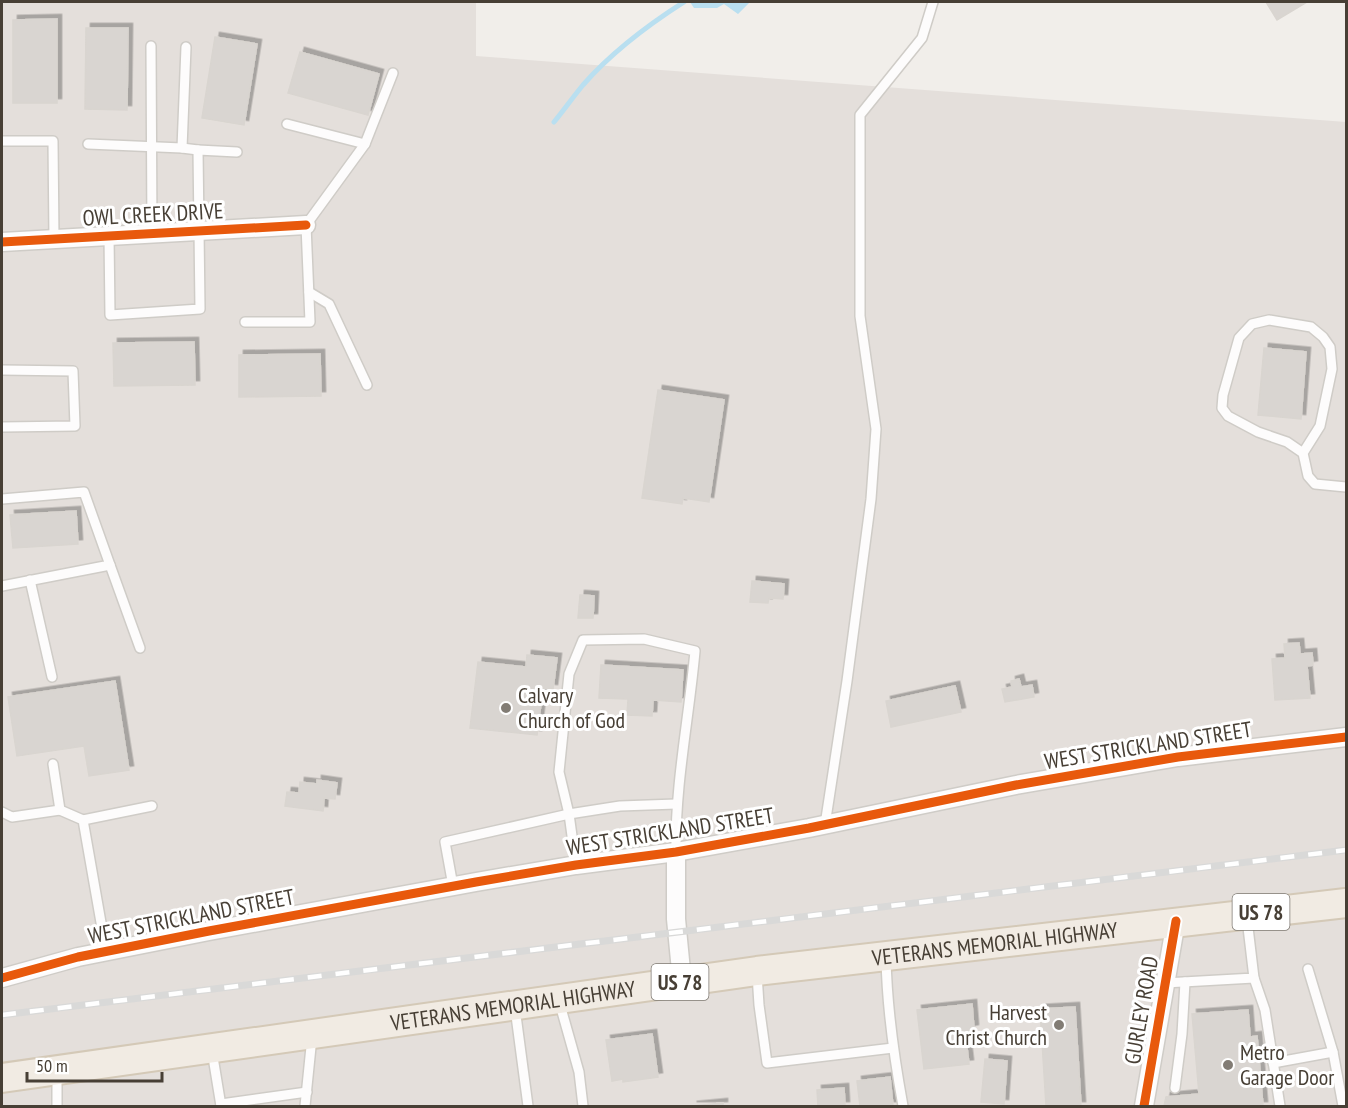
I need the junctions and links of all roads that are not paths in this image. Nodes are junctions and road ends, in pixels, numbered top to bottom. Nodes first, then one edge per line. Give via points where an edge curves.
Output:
1 (933, 2) edge
2 (151, 46) dead end
3 (186, 47) dead end
4 (393, 73) dead end
5 (287, 124) dead end
6 (2, 141) edge
7 (88, 144) dead end
8 (365, 144) junction
9 (152, 146) junction
10 (182, 147) junction
11 (198, 150) junction
12 (237, 152) dead end
13 (306, 225) junction
14 (198, 231) junction
15 (152, 234) junction
16 (109, 236) junction
17 (54, 239) junction
18 (2, 242) edge
19 (309, 292) junction
20 (245, 322) dead end
21 (2, 370) edge
22 (367, 385) dead end
23 (2, 427) edge
24 (1303, 453) junction
25 (1347, 487) edge
26 (2, 499) edge
27 (110, 565) junction
28 (30, 580) junction
29 (2, 586) edge
30 (140, 648) dead end
31 (52, 677) dead end
32 (1347, 737) edge
33 (53, 764) dead end
34 (676, 804) junction
35 (152, 806) dead end
36 (60, 810) junction
37 (2, 812) edge
38 (569, 814) junction
39 (83, 820) junction
40 (825, 825) junction
41 (676, 852) junction
42 (576, 865) junction
43 (453, 886) junction
44 (1347, 903) edge
45 (1246, 914) junction
46 (1176, 921) junction
47 (106, 951) junction
48 (886, 956) junction
49 (1308, 969) dead end
50 (757, 971) junction
51 (2, 978) edge
52 (1254, 978) junction
53 (682, 981) junction
54 (1185, 982) junction
55 (1165, 983) junction
56 (559, 999) junction
57 (515, 1006) junction
58 (312, 1035) junction
59 (893, 1048) junction
60 (212, 1049) junction
61 (1333, 1052) junction
62 (1273, 1063) junction
63 (57, 1071) junction
64 (2, 1078) edge
65 (1175, 1089) dead end
66 (307, 1092) junction
67 (221, 1105) edge
68 (57, 1107) edge
69 (305, 1107) edge
70 (528, 1107) edge
71 (583, 1107) edge
72 (903, 1107) edge
73 (1144, 1107) edge
74 (1280, 1107) edge
75 (1343, 1107) edge

1 - 40 lane via 922,38 860,115 860,316 876,429 871,499
2 - 9 lane
3 - 10 lane
4 - 8 lane
5 - 8 lane
6 - 17 lane via 53,141
7 - 9 lane
8 - 13 lane
9 - 10 lane
9 - 15 lane
10 - 11 lane
11 - 12 lane
11 - 14 lane
13 - 14 street, OWL CREEK DRIVE
13 - 19 lane
14 - 15 street, OWL CREEK DRIVE
14 - 16 lane via 200,309 110,315
15 - 16 street, OWL CREEK DRIVE
16 - 17 street, OWL CREEK DRIVE
17 - 18 street, OWL CREEK DRIVE
19 - 20 lane via 310,322
19 - 22 lane via 329,304
21 - 23 lane via 73,371 75,426
24 - 24 lane via 1320,426 1332,369 1330,346 1311,327 1269,320 1252,324 1239,338 1222,408 1228,416
24 - 25 lane via 1308,476 1315,484
26 - 27 lane via 84,492
27 - 28 lane
27 - 30 lane
28 - 29 lane
28 - 31 lane
32 - 40 street, WEST STRICKLAND STREET via 1178,757 1016,785
33 - 36 lane
34 - 38 lane via 620,806
34 - 38 lane via 695,651 644,639 583,640 569,674 559,772
34 - 41 lane
35 - 39 lane
36 - 37 lane via 12,817
36 - 39 lane
38 - 42 lane
38 - 43 lane via 446,842
39 - 47 lane
40 - 41 street, WEST STRICKLAND STREET
41 - 42 street, WEST STRICKLAND STREET
41 - 53 street via 676,919
42 - 43 street, WEST STRICKLAND STREET
43 - 47 street, WEST STRICKLAND STREET
44 - 45 main road, VETERANS MEMORIAL HIGHWAY / US 78
45 - 46 main road, VETERANS MEMORIAL HIGHWAY / US 78
45 - 52 lane
46 - 48 main road, VETERANS MEMORIAL HIGHWAY / US 78
46 - 55 street, GURLEY ROAD
47 - 51 street, WEST STRICKLAND STREET
48 - 50 main road, VETERANS MEMORIAL HIGHWAY / US 78
48 - 59 lane
49 - 61 lane
50 - 53 main road, VETERANS MEMORIAL HIGHWAY / US 78
50 - 59 lane via 767,1063
52 - 54 lane
52 - 62 lane via 1265,1010
53 - 56 main road, VETERANS MEMORIAL HIGHWAY / US 78
54 - 55 lane
54 - 65 lane
55 - 73 street, GURLEY ROAD
56 - 57 main road, VETERANS MEMORIAL HIGHWAY / US 78
56 - 71 lane via 579,1072
57 - 58 main road, VETERANS MEMORIAL HIGHWAY / US 78
57 - 70 lane
58 - 60 main road, VETERANS MEMORIAL HIGHWAY / US 78
58 - 66 lane
59 - 72 lane
60 - 63 main road, VETERANS MEMORIAL HIGHWAY / US 78
60 - 67 lane
61 - 62 lane
61 - 75 lane
62 - 74 lane
63 - 64 main road, VETERANS MEMORIAL HIGHWAY / US 78
63 - 68 lane
66 - 67 lane
66 - 69 lane

